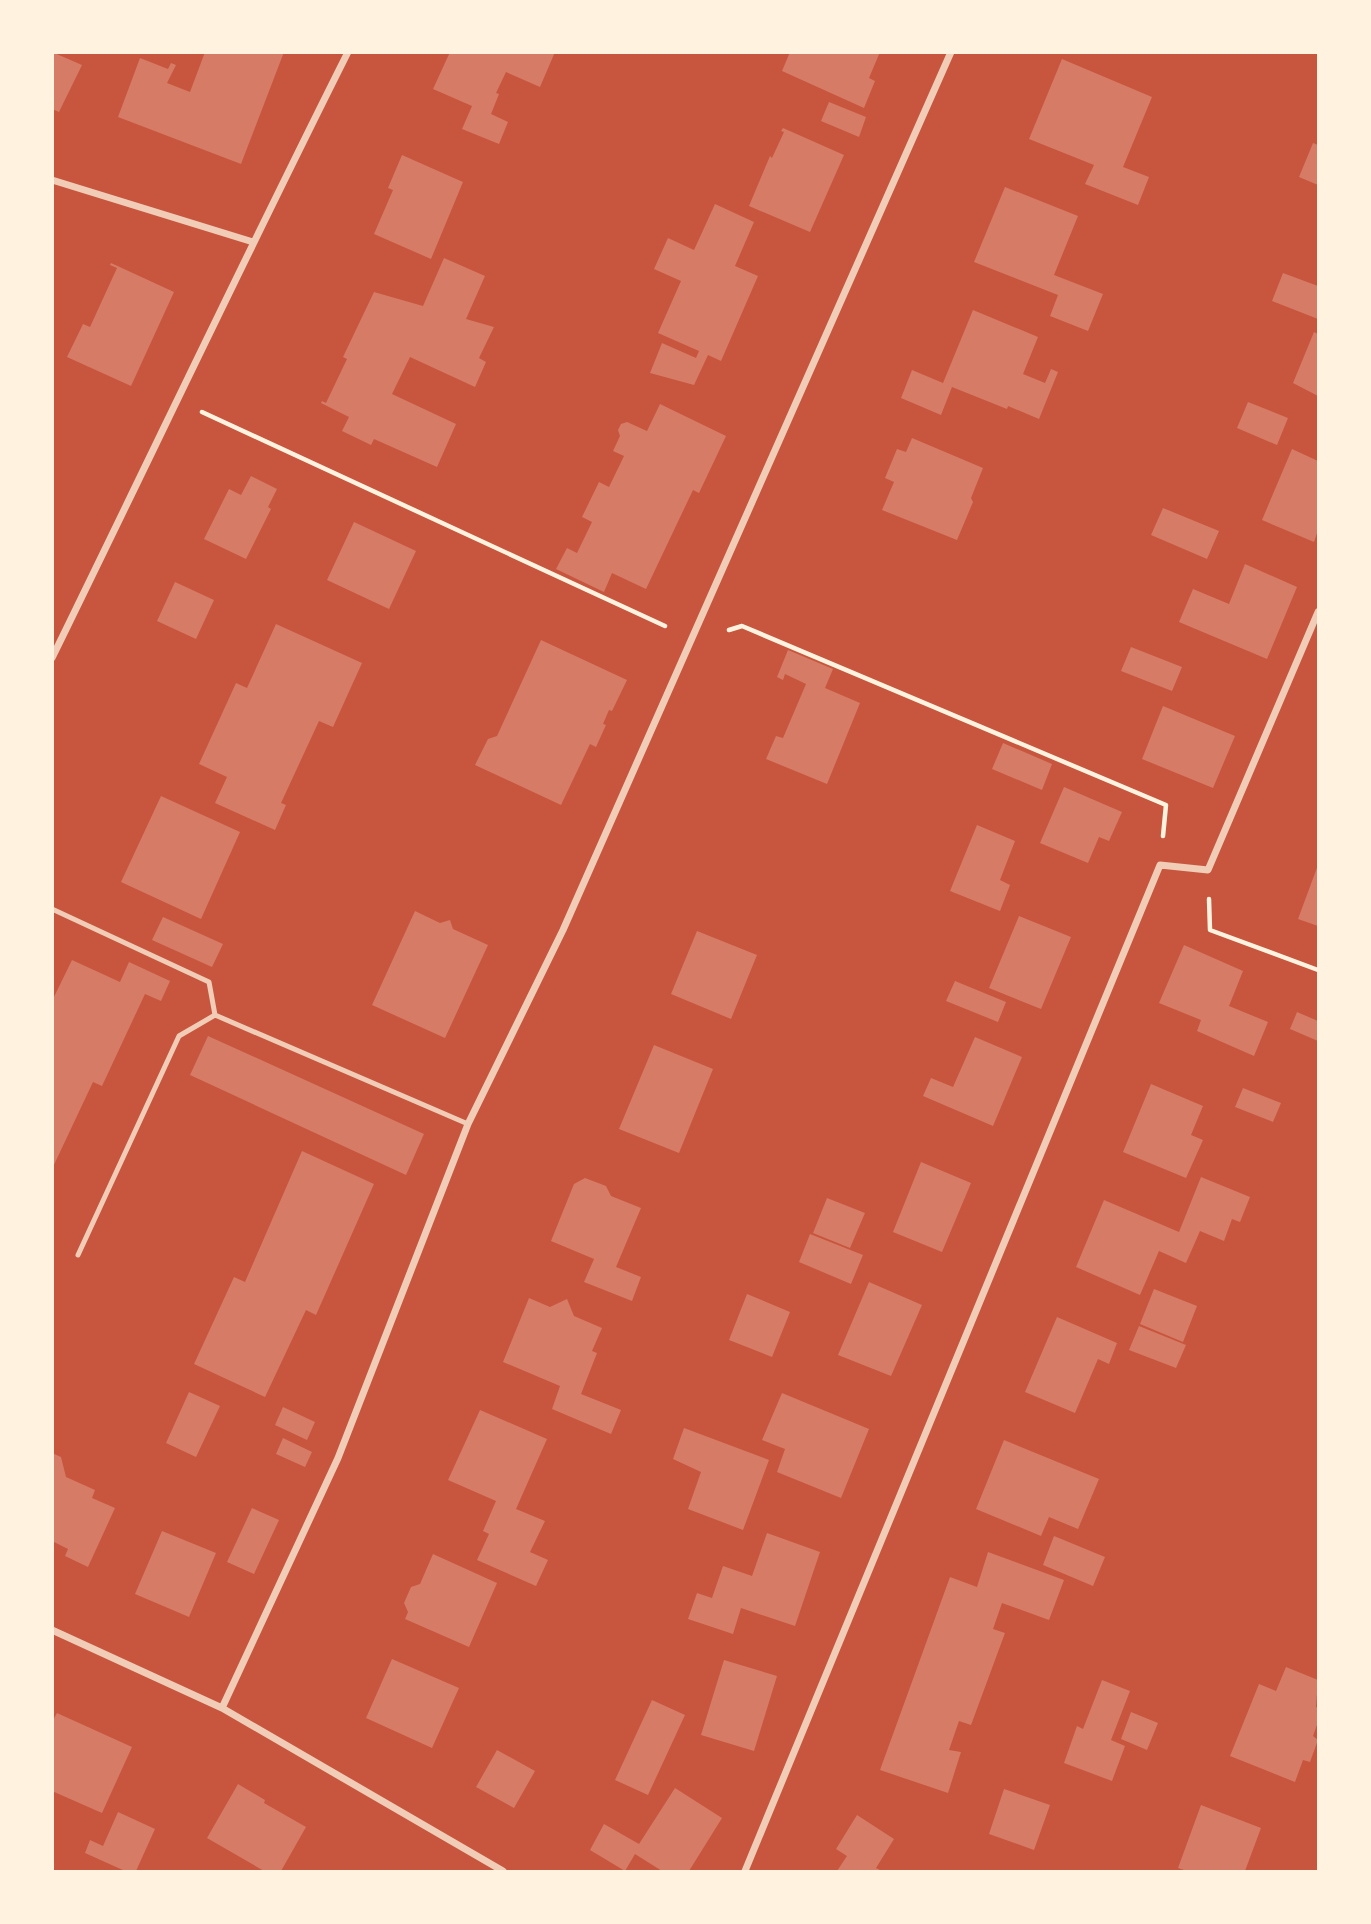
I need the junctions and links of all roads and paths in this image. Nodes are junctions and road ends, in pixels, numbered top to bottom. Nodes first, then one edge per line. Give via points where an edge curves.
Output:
1 (348, 52) edge
2 (951, 52) edge
3 (52, 180) edge
4 (253, 242) junction
5 (1318, 612) edge
6 (52, 658) edge
7 (1208, 870) junction
8 (52, 909) edge
9 (1318, 970) edge
10 (215, 1015) junction
11 (468, 1124) junction
12 (78, 1255) dead end
13 (52, 1630) edge
14 (222, 1708) junction
15 (503, 1871) edge
16 (745, 1871) edge

1 - 4 street
2 - 11 street via 580,892
3 - 4 street
4 - 6 street
5 - 7 street
7 - 9 path via 1210,930
7 - 16 street via 1160,865
8 - 10 lane via 209,982
10 - 11 lane
10 - 12 lane via 179,1036
11 - 14 street via 338,1458
13 - 14 street
14 - 15 street

